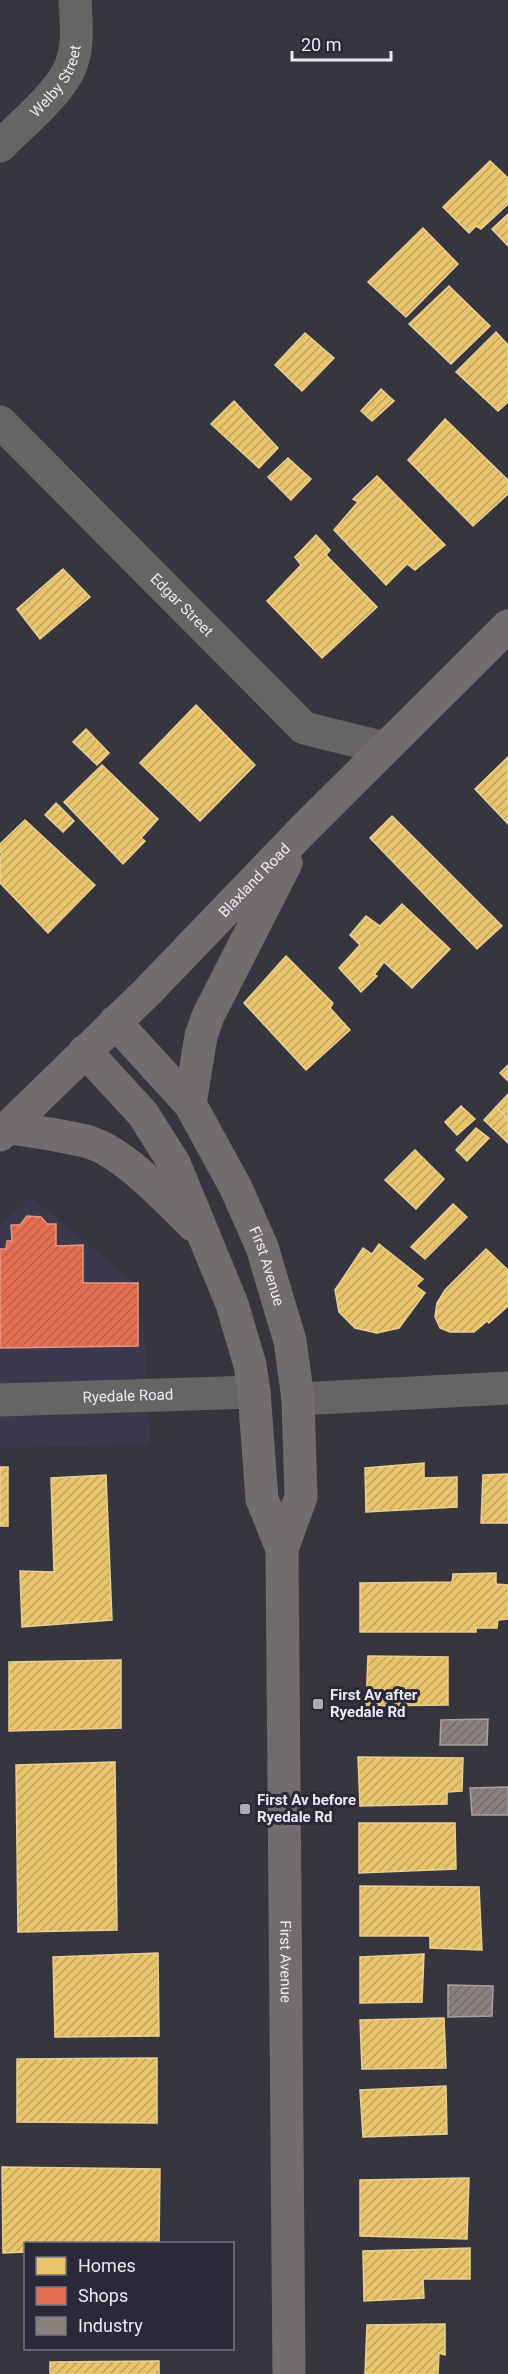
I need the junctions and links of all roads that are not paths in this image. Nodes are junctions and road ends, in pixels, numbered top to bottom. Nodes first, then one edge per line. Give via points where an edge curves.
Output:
1 (75, 0) edge
2 (0, 146) edge
3 (0, 422) edge
4 (508, 626) edge
5 (385, 748) junction
6 (303, 830) junction
7 (115, 1022) junction
8 (85, 1051) junction
9 (190, 1104) junction
10 (4, 1131) edge
11 (202, 1235) junction
12 (508, 1388) edge
13 (254, 1392) junction
14 (298, 1399) junction
15 (0, 1400) edge
16 (282, 1549) junction
17 (290, 2374) edge

1 - 2 street, Welby Street via 76,46 71,67 58,88
3 - 5 street, Edgar Street via 304,728
4 - 5 main road, Blaxland Road
5 - 6 main road, Blaxland Road
6 - 7 main road, Blaxland Road
6 - 9 main road via 208,1016
7 - 8 main road, Blaxland Road
7 - 9 main road, First Avenue
8 - 10 main road, Blaxland Road
8 - 11 main road, First Avenue via 143,1114 174,1163
9 - 14 main road, First Avenue via 236,1188 262,1247 290,1341
10 - 11 main road via 91,1143 114,1154
11 - 13 main road, First Avenue via 232,1304
12 - 14 street
13 - 15 street, Ryedale Road
13 - 16 main road, First Avenue via 262,1499
14 - 16 main road, First Avenue via 301,1497
16 - 17 main road, First Avenue

